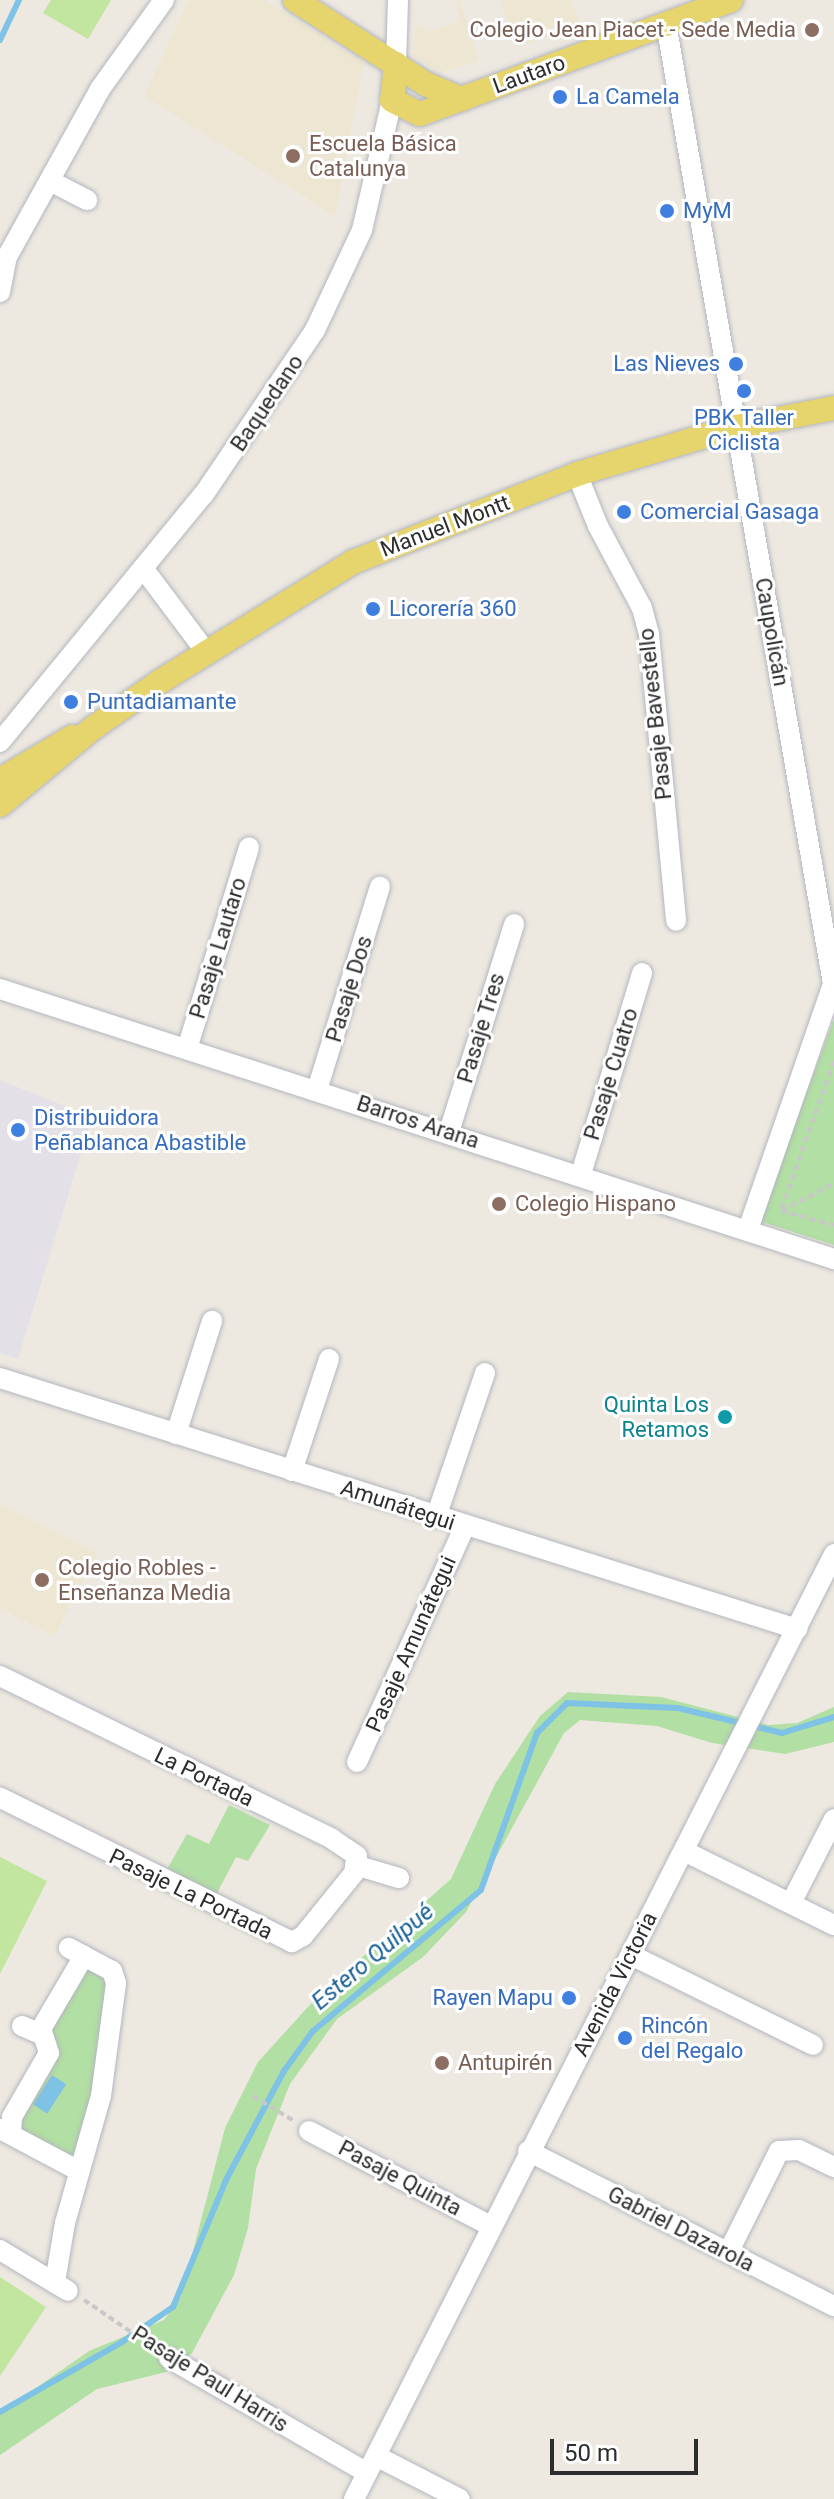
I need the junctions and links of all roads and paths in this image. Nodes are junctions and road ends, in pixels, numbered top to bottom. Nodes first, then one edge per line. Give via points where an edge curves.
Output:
1 (164, 0) edge
2 (295, 0) edge
3 (398, 0) edge
4 (731, 0) edge
5 (666, 23) junction
6 (396, 64) junction
7 (462, 99) junction
8 (392, 100) junction
9 (50, 181) junction
10 (87, 200) dead end
11 (4, 255) edge
12 (0, 292) edge
13 (834, 408) edge
14 (736, 427) junction
15 (577, 474) junction
16 (143, 568) junction
17 (206, 652) junction
18 (93, 728) junction
19 (0, 742) edge
20 (0, 780) edge
21 (0, 805) edge
22 (249, 847) dead end
23 (380, 887) dead end
24 (676, 921) dead end
25 (514, 924) dead end
26 (642, 973) dead end
27 (833, 984) edge
28 (0, 989) edge
29 (187, 1049) junction
30 (834, 1061) edge
31 (317, 1090) junction
32 (449, 1132) junction
33 (581, 1174) junction
34 (834, 1183) edge
35 (781, 1211) junction
36 (834, 1225) edge
37 (748, 1230) junction
38 (834, 1259) edge
39 (212, 1321) dead end
40 (329, 1359) dead end
41 (485, 1373) dead end
42 (0, 1378) edge
43 (176, 1434) junction
44 (292, 1471) junction
45 (436, 1517) junction
46 (465, 1526) junction
47 (834, 1554) edge
48 (797, 1629) junction
49 (0, 1676) edge
50 (357, 1762) dead end
51 (0, 1798) edge
52 (834, 1819) edge
53 (684, 1851) junction
54 (355, 1865) junction
55 (399, 1878) dead end
56 (791, 1903) junction
57 (834, 1925) edge
58 (631, 1955) junction
59 (813, 2045) dead end
60 (253, 2096) dead end
61 (281, 2113) dead end
62 (6, 2131) edge
63 (309, 2131) dead end
64 (528, 2151) junction
65 (834, 2167) edge
66 (79, 2171) junction
67 (65, 2223) junction
68 (491, 2226) junction
69 (0, 2250) edge
70 (728, 2253) junction
71 (35, 2271) junction
72 (61, 2286) junction
73 (834, 2306) edge
74 (169, 2358) joint
75 (372, 2464) junction
76 (354, 2499) edge
77 (460, 2499) edge

1 - 9 street via 100,89
2 - 6 main road
3 - 6 street, Baquedano
4 - 5 main road, Lautaro
5 - 7 main road, Lautaro
5 - 14 street, Caupolicán
6 - 7 main road
6 - 8 main road, Baquedano
7 - 8 main road, Lautaro via 420,114
8 - 16 street, Baquedano via 377,178 341,281 244,440
9 - 10 street
9 - 11 street
11 - 12 street
13 - 14 main road, Manuel Montt
14 - 15 main road, Manuel Montt
14 - 27 street, Caupolicán
15 - 17 main road, Manuel Montt via 353,562
15 - 24 street, Pasaje Bavestello via 642,608 649,634
16 - 17 street
16 - 19 street, Baquedano
17 - 18 main road, Manuel Montt
18 - 20 main road, Manuel Montt via 50,747
18 - 21 main road, Manuel Montt
22 - 29 street, Pasaje Lautaro
23 - 31 street, Pasaje Dos
25 - 32 street, Pasaje Tres
26 - 33 street, Pasaje Cuatro
27 - 37 street, Caupolicán
28 - 29 street, Barros Arana
29 - 31 street, Barros Arana
30 - 35 path
31 - 32 street, Barros Arana
32 - 33 street, Barros Arana
33 - 37 street, Barros Arana
34 - 35 path
35 - 36 path
35 - 37 path
37 - 38 street, Barros Arana
39 - 43 street
40 - 44 street
41 - 45 street
42 - 43 street, Amunátegui
43 - 44 street, Amunátegui
44 - 45 street, Amunátegui
45 - 46 street, Amunátegui
46 - 48 street, Amunátegui
46 - 50 street, Pasaje Amunátegui
47 - 48 street, Avenida Victoria
48 - 53 street, Avenida Victoria
49 - 54 street, La Portada via 332,1839 357,1856
51 - 54 street, Pasaje La Portada via 292,1942 351,1879
52 - 56 street
53 - 56 street
53 - 58 street, Avenida Victoria
54 - 55 street
56 - 57 street
58 - 59 street
58 - 64 street, Avenida Victoria
60 - 61 path
62 - 66 street
62 - 66 street via 49,2053 31,2030 77,1952 112,1971 116,1983 101,2096
63 - 68 street, Pasaje Quinta
64 - 68 street, Avenida Victoria
64 - 70 street, Gabriel Dazarola
65 - 70 street via 799,2150 779,2151
66 - 67 street
67 - 71 street
67 - 72 street
68 - 75 street, Avenida Victoria
69 - 71 street
70 - 73 street, Gabriel Dazarola
71 - 72 street
72 - 74 path, Pasaje Paul Harris
74 - 75 street, Pasaje Paul Harris
75 - 76 street, Avenida Victoria
75 - 77 street, Pasaje Paul Harris

